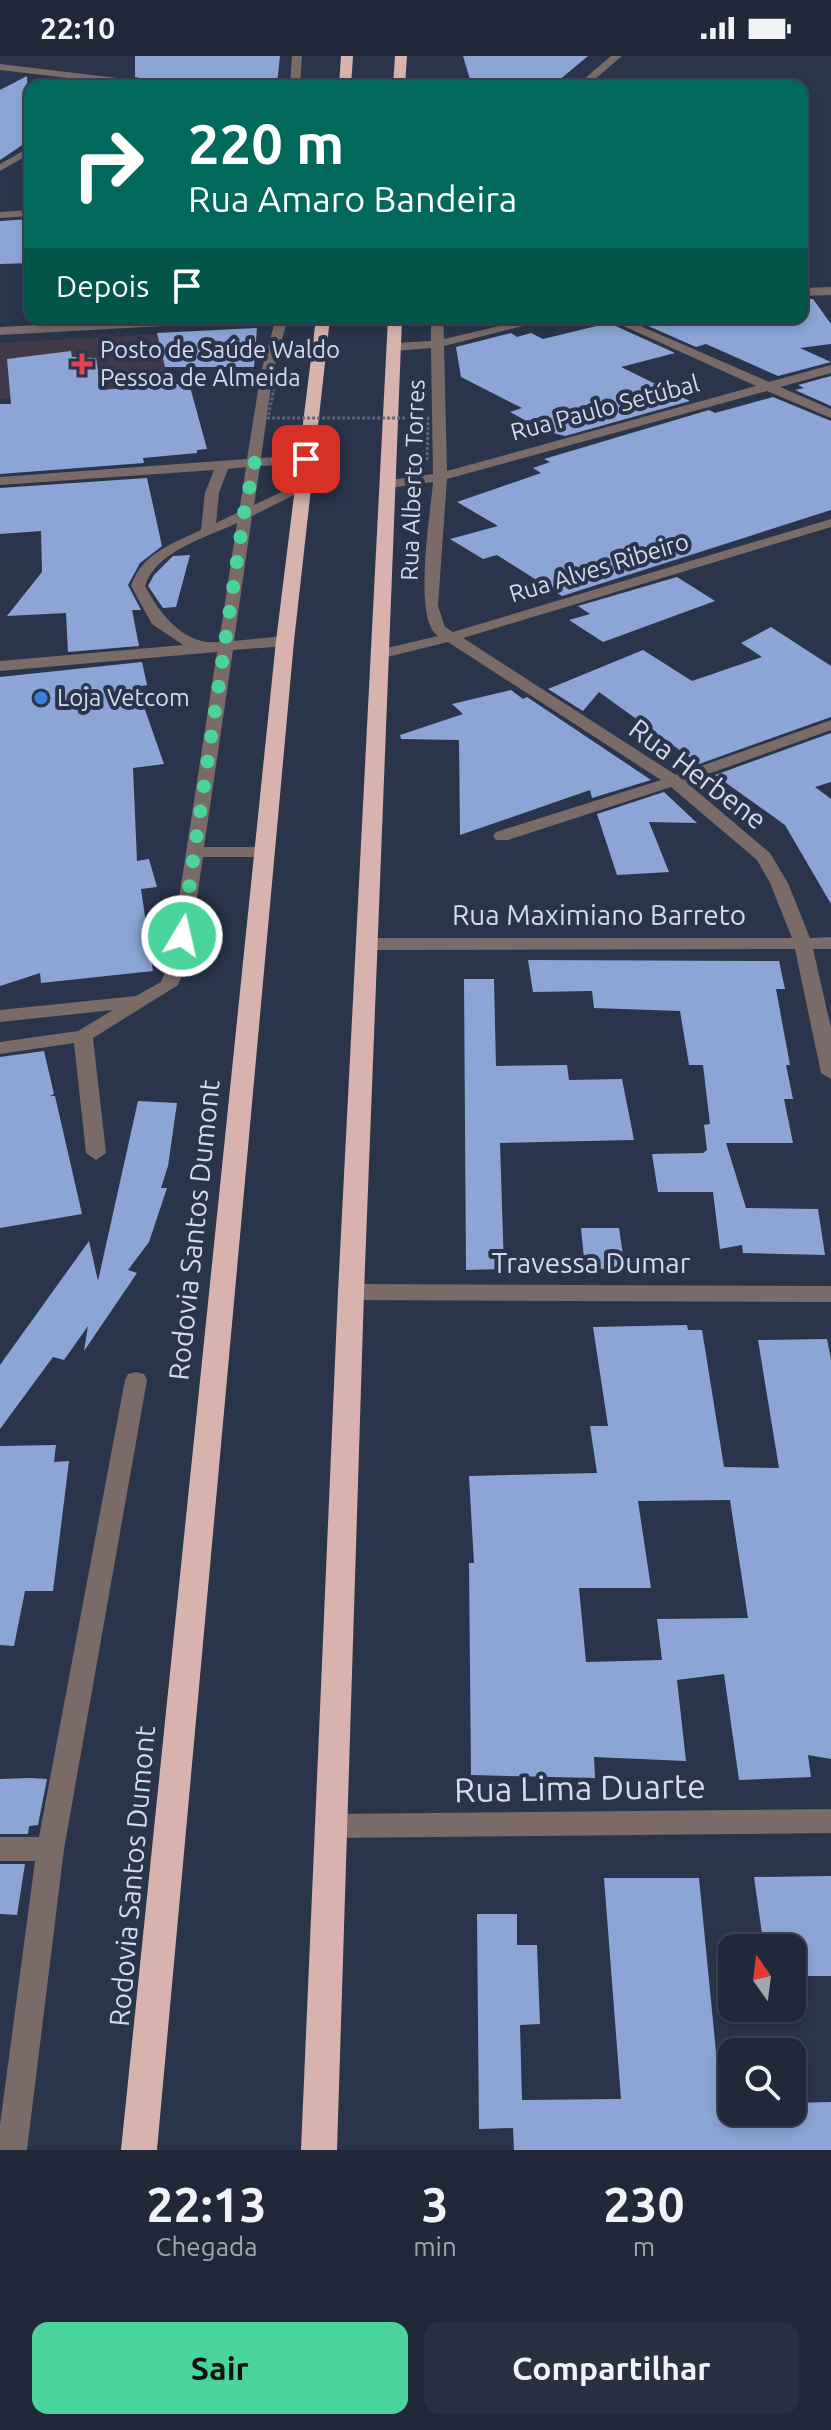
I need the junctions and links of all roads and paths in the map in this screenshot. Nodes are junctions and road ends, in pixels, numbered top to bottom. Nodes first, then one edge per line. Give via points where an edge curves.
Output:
1 (297, 56) edge
2 (347, 56) edge
3 (401, 56) edge
4 (617, 56) edge
5 (0, 67) edge
6 (100, 80) edge
7 (295, 80) edge
8 (345, 80) edge
9 (399, 80) edge
10 (588, 80) edge
11 (24, 154) edge
12 (0, 168) edge
13 (24, 213) edge
14 (0, 215) edge
15 (831, 291) edge
16 (808, 292) edge
17 (127, 324) edge
18 (280, 324) edge
19 (322, 324) edge
20 (395, 324) edge
21 (437, 324) edge
22 (523, 324) edge
23 (626, 324) edge
24 (0, 331) edge
25 (438, 344) junction
26 (395, 347) junction
27 (831, 369) edge
28 (277, 373) dead end
29 (770, 386) junction
30 (831, 414) edge
31 (306, 459) junction
32 (255, 461) junction
33 (427, 461) dead end
34 (223, 464) junction
35 (440, 477) junction
36 (0, 481) edge
37 (389, 484) junction
38 (303, 487) junction
39 (244, 513) junction
40 (831, 523) edge
41 (208, 530) junction
42 (448, 638) junction
43 (285, 641) junction
44 (225, 647) junction
45 (201, 650) junction
46 (379, 654) junction
47 (0, 666) edge
48 (831, 725) edge
49 (674, 781) junction
50 (502, 836) dead end
51 (196, 852) junction
52 (264, 852) junction
53 (803, 943) junction
54 (831, 943) edge
55 (368, 944) junction
56 (147, 1000) junction
57 (0, 1016) edge
58 (83, 1036) junction
59 (0, 1048) edge
60 (831, 1073) edge
61 (96, 1153) dead end
62 (351, 1292) junction
63 (831, 1294) edge
64 (136, 1380) dead end
65 (831, 1821) edge
66 (330, 1826) junction
67 (0, 1849) edge
68 (50, 1849) junction
69 (12, 2150) edge
70 (139, 2150) edge
71 (319, 2150) edge

1 - 7 street
2 - 8 highway
3 - 9 highway
4 - 10 street
5 - 6 street
11 - 12 street
13 - 14 street
15 - 16 street
17 - 24 street
18 - 32 street via 267,372
19 - 31 highway, Rodovia Santos Dumont
20 - 26 highway
21 - 25 street, Rua Alberto Torres
22 - 25 street
23 - 29 street
25 - 26 street
25 - 35 street, Rua Alberto Torres
26 - 37 highway
27 - 29 street, Rua Paulo Setúbal
28 - 33 path, bridge via 268,418 428,418
29 - 30 street
29 - 35 street, Rua Paulo Setúbal
31 - 32 street
31 - 38 highway, Rodovia Santos Dumont
32 - 34 street
32 - 39 street
34 - 36 street
34 - 41 street via 212,493
35 - 37 street, Rua Paulo Setúbal
35 - 42 street, Rua Alberto Torres via 431,606 438,629
37 - 46 highway
38 - 39 street
38 - 43 highway, Rodovia Santos Dumont
39 - 41 street
39 - 44 street
40 - 42 street, Rua Alves Ribeiro
41 - 45 street via 159,555 138,586 157,621
42 - 46 street, Rua Alves Ribeiro
42 - 49 street, Rua Herbene
43 - 44 street
43 - 52 highway, Rodovia Santos Dumont
44 - 45 street
44 - 51 street
45 - 47 street
46 - 55 highway
48 - 49 street
49 - 50 street
49 - 53 street, Rua Herbene via 764,857
51 - 52 street
51 - 56 street via 178,963 169,985
52 - 70 highway, Rodovia Santos Dumont
53 - 54 street, Rua Maximiano Barreto
53 - 55 street, Rua Maximiano Barreto
53 - 60 street, Rua Herbene
55 - 62 highway
56 - 57 street
56 - 58 street
58 - 59 street
58 - 61 street
62 - 63 street, Travessa Dumar
62 - 66 highway
64 - 68 street
65 - 66 street, Rua Lima Duarte
66 - 71 highway
67 - 68 street
68 - 69 street

